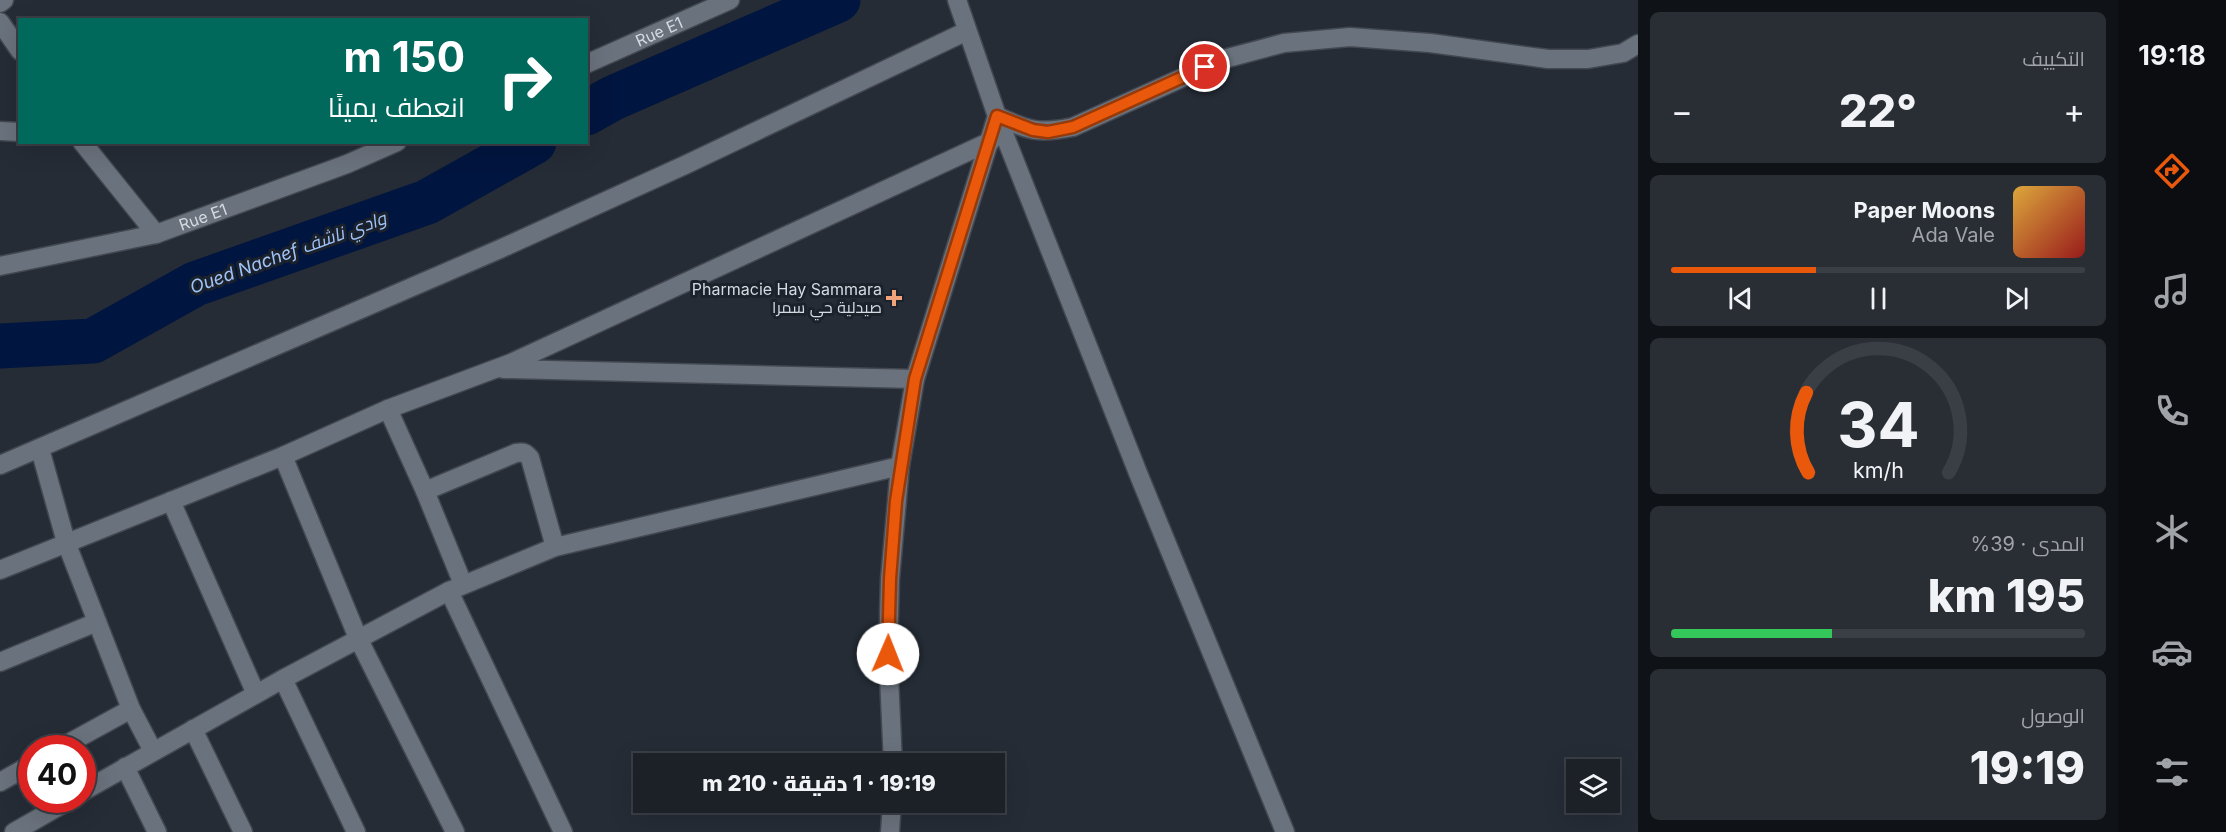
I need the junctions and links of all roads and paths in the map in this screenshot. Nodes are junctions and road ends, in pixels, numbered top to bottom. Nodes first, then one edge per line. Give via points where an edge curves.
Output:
1 (4, 0) edge
2 (730, 0) edge
3 (957, 0) edge
4 (0, 3) edge
5 (0, 22) edge
6 (967, 31) junction
7 (1638, 44) edge
8 (18, 48) edge
9 (588, 62) edge
10 (997, 116) junction
11 (0, 131) edge
12 (18, 132) edge
13 (991, 141) junction
14 (84, 144) edge
15 (392, 144) edge
16 (156, 234) junction
17 (0, 267) edge
18 (495, 369) junction
19 (915, 379) junction
20 (388, 409) junction
21 (40, 449) junction
22 (283, 456) junction
23 (0, 465) edge
24 (900, 466) junction
25 (425, 491) junction
26 (171, 501) junction
27 (66, 542) junction
28 (555, 547) junction
29 (0, 570) edge
30 (456, 587) junction
31 (97, 622) junction
32 (358, 638) junction
33 (0, 662) edge
34 (283, 679) junction
35 (256, 694) junction
36 (131, 709) junction
37 (193, 729) junction
38 (84, 735) edge
39 (153, 751) junction
40 (893, 753) edge
41 (124, 767) junction
42 (18, 772) edge
43 (0, 782) edge
44 (96, 784) edge
45 (56, 813) edge
46 (891, 813) edge
47 (44, 825) edge
48 (14, 832) edge
49 (157, 832) edge
50 (243, 832) edge
51 (356, 832) edge
52 (455, 832) edge
53 (563, 832) edge
54 (890, 832) edge
55 (1285, 832) edge

1 - 4 street
2 - 9 street, Rue E1
3 - 6 street
5 - 8 street
6 - 10 street
6 - 21 street via 500,249
7 - 10 street via 1623,53 1588,59 1548,59 1350,37 1284,44 1224,59 1073,127 1048,132 1033,130
10 - 13 street
10 - 55 street
11 - 12 street
13 - 18 street
13 - 19 street
14 - 16 street
15 - 16 street, Rue E1
16 - 17 street, Rue E1
18 - 19 street
18 - 20 street
19 - 24 street
20 - 22 street
20 - 25 street
21 - 23 street
21 - 27 street
22 - 26 street
22 - 32 street
24 - 28 street
24 - 40 street via 888,643
25 - 28 street via 522,452 530,458
25 - 30 street
26 - 27 street
26 - 35 street
27 - 29 street
27 - 31 street
28 - 30 street
30 - 32 street
30 - 53 street
31 - 33 street
31 - 36 street
32 - 34 street
32 - 52 street
34 - 35 street
34 - 51 street
35 - 37 street
36 - 38 street
36 - 39 street
37 - 39 street
37 - 50 street
39 - 41 street
41 - 44 street
41 - 49 street
42 - 43 street
45 - 47 street
46 - 54 street
47 - 48 street

